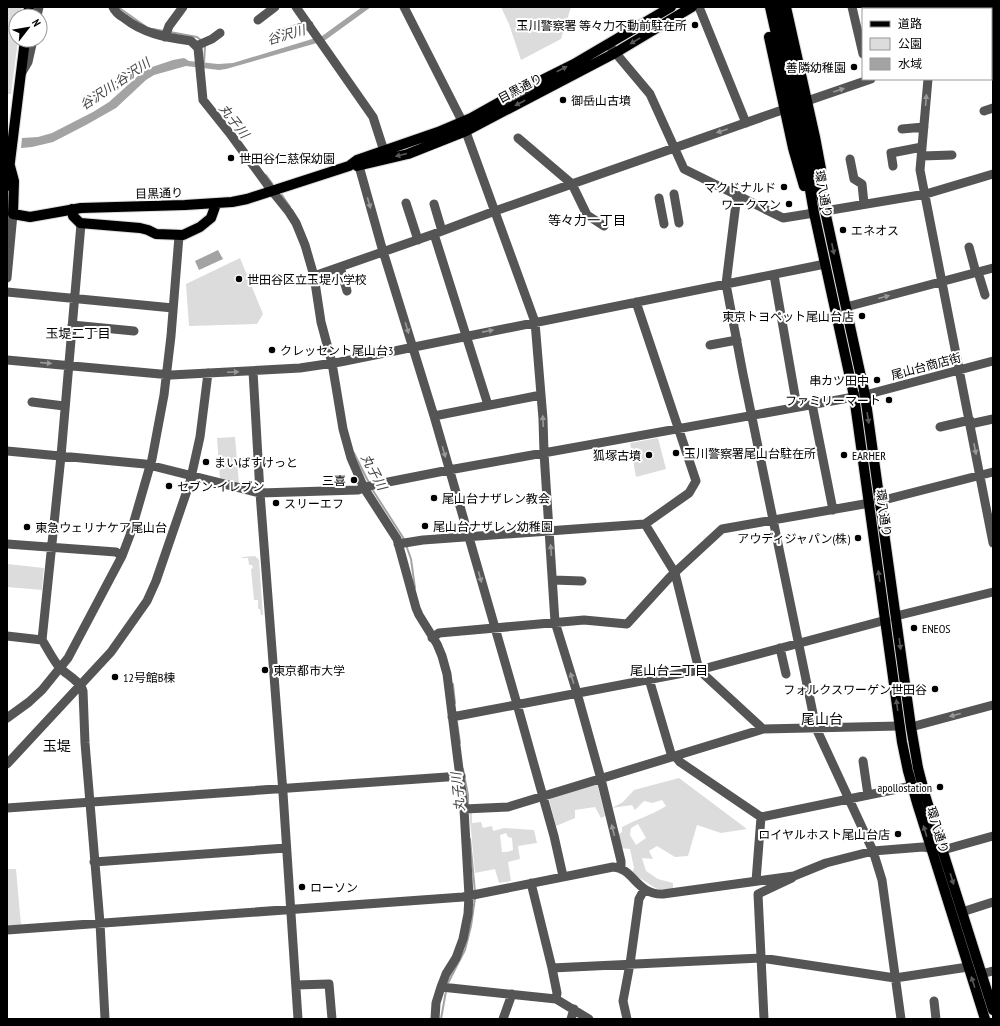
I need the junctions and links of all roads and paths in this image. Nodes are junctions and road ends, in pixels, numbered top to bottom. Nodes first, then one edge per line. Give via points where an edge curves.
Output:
1 (113, 7) edge
2 (183, 7) edge
3 (275, 7) edge
4 (296, 7) edge
5 (404, 7) edge
6 (671, 7) edge
7 (692, 7) edge
8 (699, 7) edge
9 (763, 7) edge
10 (770, 7) edge
11 (778, 7) edge
12 (786, 7) edge
13 (852, 7) edge
14 (258, 20) dead end
15 (309, 25) junction
16 (167, 32) junction
17 (220, 33) dead end
18 (278, 34) dead end
19 (608, 44) junction
20 (196, 46) junction
21 (24, 48) edge
22 (31, 48) edge
23 (862, 50) edge
24 (615, 53) junction
25 (21, 74) junction
26 (867, 80) edge
27 (928, 80) edge
28 (807, 101) junction
29 (785, 109) junction
30 (462, 122) junction
31 (746, 123) junction
32 (924, 127) junction
33 (902, 129) dead end
34 (466, 132) junction
35 (518, 138) dead end
36 (674, 148) junction
37 (384, 151) junction
38 (922, 152) junction
39 (947, 154) dead end
40 (850, 159) dead end
41 (10, 166) junction
42 (349, 166) junction
43 (359, 166) junction
44 (893, 166) dead end
45 (993, 174) edge
46 (572, 184) junction
47 (7, 186) edge
48 (276, 189) junction
49 (674, 194) dead end
50 (926, 194) junction
51 (737, 195) junction
52 (659, 198) dead end
53 (406, 203) dead end
54 (216, 204) junction
55 (434, 204) dead end
56 (864, 204) junction
57 (72, 209) junction
58 (495, 211) junction
59 (825, 211) junction
60 (814, 213) junction
61 (13, 214) junction
62 (679, 223) dead end
63 (81, 224) junction
64 (664, 224) dead end
65 (604, 226) dead end
66 (438, 233) junction
67 (179, 236) junction
68 (418, 240) junction
69 (969, 247) dead end
70 (384, 252) junction
71 (825, 264) junction
72 (340, 267) junction
73 (993, 268) edge
74 (977, 272) junction
75 (317, 275) junction
76 (774, 275) junction
77 (7, 278) edge
78 (943, 282) junction
79 (726, 284) junction
80 (347, 291) dead end
81 (7, 292) edge
82 (984, 295) dead end
83 (75, 298) junction
84 (636, 302) junction
85 (846, 307) junction
86 (173, 308) junction
87 (535, 322) junction
88 (72, 325) junction
89 (134, 331) dead end
90 (466, 336) junction
91 (737, 340) junction
92 (710, 345) dead end
93 (414, 347) junction
94 (7, 360) edge
95 (993, 361) edge
96 (335, 362) junction
97 (68, 365) junction
98 (960, 370) junction
99 (253, 371) junction
100 (208, 373) junction
101 (167, 374) junction
102 (541, 394) junction
103 (864, 395) junction
104 (854, 396) junction
105 (32, 402) dead end
106 (812, 404) junction
107 (488, 405) junction
108 (64, 406) junction
109 (797, 407) junction
110 (752, 415) junction
111 (434, 416) junction
112 (993, 419) edge
113 (970, 422) junction
114 (940, 427) dead end
115 (679, 428) junction
116 (7, 452) edge
117 (544, 453) junction
118 (61, 456) junction
119 (150, 465) junction
120 (449, 470) junction
121 (993, 472) edge
122 (980, 475) junction
123 (192, 476) junction
124 (368, 487) junction
125 (260, 493) junction
126 (880, 501) junction
127 (870, 504) junction
128 (833, 510) junction
129 (774, 520) junction
130 (646, 524) junction
131 (550, 532) junction
132 (469, 537) junction
133 (404, 543) junction
134 (993, 543) edge
135 (7, 544) edge
136 (51, 548) junction
137 (122, 556) junction
138 (675, 573) junction
139 (553, 580) junction
140 (582, 581) dead end
141 (993, 592) edge
142 (896, 616) junction
143 (886, 620) junction
144 (556, 622) junction
145 (495, 628) junction
146 (7, 636) edge
147 (435, 636) junction
148 (42, 640) junction
149 (799, 643) junction
150 (780, 648) junction
151 (61, 668) junction
152 (699, 670) junction
153 (786, 674) dead end
154 (649, 679) junction
155 (80, 686) junction
156 (577, 693) junction
157 (517, 704) junction
158 (993, 705) edge
159 (456, 716) junction
160 (7, 718) edge
161 (900, 726) junction
162 (911, 727) junction
163 (816, 728) junction
164 (763, 729) junction
165 (673, 757) junction
166 (863, 761) dead end
167 (7, 764) edge
168 (461, 776) junction
169 (601, 779) junction
170 (912, 786) junction
171 (282, 789) junction
172 (868, 795) junction
173 (543, 796) junction
174 (849, 798) junction
175 (89, 803) junction
176 (7, 808) edge
177 (469, 809) junction
178 (761, 817) junction
179 (993, 836) edge
180 (286, 848) junction
181 (930, 848) junction
182 (943, 850) junction
183 (873, 851) junction
184 (94, 862) junction
185 (621, 868) junction
186 (799, 874) junction
187 (563, 876) junction
188 (756, 881) junction
189 (531, 883) junction
190 (644, 890) junction
191 (472, 895) junction
192 (993, 902) edge
193 (290, 910) junction
194 (962, 912) junction
195 (100, 923) junction
196 (7, 930) edge
197 (761, 958) junction
198 (630, 964) junction
199 (968, 967) junction
200 (552, 968) junction
201 (993, 971) edge
202 (981, 974) junction
203 (895, 978) junction
204 (296, 986) junction
205 (441, 987) junction
206 (512, 994) junction
207 (556, 999) junction
208 (934, 1001) dead end
209 (574, 1009) junction
210 (993, 1010) edge
211 (104, 1019) edge
212 (298, 1019) edge
213 (332, 1019) edge
214 (434, 1019) edge
215 (502, 1019) edge
216 (571, 1019) edge
217 (589, 1019) edge
218 (627, 1019) edge
219 (764, 1019) edge
220 (901, 1019) edge
221 (936, 1019) edge
222 (985, 1019) edge

1 - 16 street via 143,31
2 - 16 street
3 - 14 street
4 - 15 street
5 - 30 street
6 - 19 main road, 目黒通り
7 -> 24 main road, 目黒通り
8 - 31 street
9 - 29 main road
10 - 60 main road, 環八通り
11 - 59 main road, 環八通り
12 - 28 main road
13 - 23 street
15 - 18 street
15 - 37 street via 373,117
16 - 20 street
17 - 20 street
19 - 24 street
30 -> 19 main road, 目黒通り
20 - 48 street via 203,100
21 - 25 main road
22 - 25 street via 28,62
24 -> 34 main road, 目黒通り
24 - 36 street via 650,94
25 - 41 main road
28 -> 26 street
32 -> 27 street
28 - 59 main road via 821,170
29 - 31 street
29 - 60 main road via 800,174
30 - 34 street
30 - 37 main road, 目黒通り
31 -> 36 street
32 - 33 street
32 - 38 street
34 -> 43 main road, 目黒通り via 408,154
34 - 58 street
35 - 46 street
36 - 46 street
36 - 51 street via 685,169
37 - 42 main road, 目黒通り
38 - 39 street
38 - 44 street via 891,154
38 - 50 street via 920,170
40 - 56 street via 854,179 862,184
41 - 47 main road
41 - 61 main road via 14,181
42 - 43 main road, 目黒通り
42 - 48 main road, 目黒通り
43 -> 70 street
45 - 50 street
46 - 58 street
46 - 65 street via 586,215
48 - 54 main road, 目黒通り
48 - 75 street via 296,223
49 - 62 street
50 - 56 street
50 - 78 street
51 - 60 street via 783,218
51 - 79 street
52 - 64 street
53 - 68 street
54 - 57 main road, 目黒通り
54 - 67 main road via 210,218 200,227
55 - 66 street
56 - 59 street
57 - 61 main road, 目黒通り via 30,217
57 - 63 main road via 73,216
58 - 66 street
58 - 87 street
59 -> 85 main road, 環八通り
60 - 71 main road, 環八通り
61 - 77 street
63 - 67 main road via 140,228 156,234
63 - 83 street
66 - 68 street
66 - 90 street
67 - 86 street
68 - 70 street
69 - 74 street
70 - 72 street
70 -> 93 street
71 - 76 street
71 - 104 main road, 環八通り
72 - 75 street
72 - 80 street
73 - 74 street
74 - 78 street
74 - 82 street
75 - 96 street via 322,322
76 - 79 street
76 - 109 street
85 -> 78 street
78 - 98 street
79 - 84 street
79 - 91 street
81 - 83 street
83 - 86 street
83 - 88 street
84 - 87 street
84 - 115 street
85 - 103 main road, 環八通り
86 - 101 street
90 -> 87 street
87 - 102 street
88 - 89 street
88 - 97 street
90 - 93 street
90 - 107 street
91 - 92 street
91 - 110 street
93 - 96 street
93 - 111 street
94 -> 97 street
95 - 98 street, 尾山台商店街
96 - 99 street via 300,368
96 - 124 street via 346,444 350,458
97 - 101 street
97 - 108 street
98 - 103 street, 尾山台商店街
98 - 113 street
100 -> 99 street
99 - 125 street
100 - 101 street
100 - 123 street
101 - 119 street
102 - 107 street
117 -> 102 street
103 - 104 street, 尾山台商店街
103 -> 126 main road, 環八通り
104 - 106 street, 尾山台商店街
104 - 127 main road, 環八通り
105 - 108 street
106 - 109 street, 尾山台商店街
106 - 128 street
107 - 111 street
108 - 118 street
109 - 110 street, 尾山台商店街
110 - 115 street, 尾山台商店街
110 - 129 street
111 -> 120 street
112 - 113 street
113 - 114 street
113 -> 122 street
115 - 117 street, 尾山台商店街
115 - 130 street via 696,481 689,493
116 - 118 street, 尾山台商店街
117 - 120 street, 尾山台商店街
117 - 131 street
118 - 119 street, 尾山台商店街
118 - 136 street
119 - 123 street, 尾山台商店街
119 - 137 street
120 - 124 street, 尾山台商店街
120 - 132 street
121 - 122 street
122 - 126 street
122 - 134 street
123 - 125 street, 尾山台商店街
123 - 155 street via 147,600 111,652
124 - 125 street, 尾山台商店街 via 358,490
124 - 133 street via 383,517
125 - 171 street
126 - 142 main road, 環八通り
127 - 128 street
143 -> 127 main road, 環八通り
128 - 129 street
129 - 138 street via 722,529
129 - 149 street
130 - 131 street
130 - 138 street
131 - 132 street
139 -> 131 street
132 - 133 street
132 -> 145 street
133 - 147 street via 413,601 419,615
135 - 136 street
136 - 137 street via 116,552
136 - 148 street
137 - 151 street via 74,649
138 - 144 street via 627,624 584,620
138 - 152 street
139 - 140 street
139 - 144 street
141 - 142 street
142 -> 162 main road, 環八通り
143 - 149 street
161 -> 143 main road, 環八通り
144 - 145 street
156 -> 144 street
145 - 147 street
145 - 157 street
146 - 148 street
147 - 159 street
148 - 151 street
149 - 150 street
149 - 163 street
150 - 152 street
150 - 153 street
151 - 155 street
151 - 160 street via 36,696
152 - 154 street
152 - 164 street
154 - 156 street
154 - 165 street
155 - 167 street
155 - 175 street via 83,691
156 - 157 street
156 - 169 street
157 - 159 street
157 - 173 street
158 -> 162 street
159 - 168 street
161 - 163 street
161 - 170 main road, 環八通り
162 - 182 main road, 環八通り via 921,781
163 - 164 street
163 - 174 street
164 - 165 street
165 - 169 street
165 - 178 street
166 - 172 street
168 - 171 street
168 - 177 street
169 - 173 street
185 -> 169 street
170 - 172 street
181 -> 170 main road, 環八通り
171 - 175 street
171 - 180 street
172 - 174 street
173 - 177 street via 508,807
173 - 187 street
174 - 178 street
174 - 183 street
175 - 176 street
175 - 184 street
177 - 191 street
178 - 188 street
179 - 182 street
180 - 184 street
180 - 193 street
181 - 182 street
181 - 183 street
181 - 199 main road, 環八通り
182 -> 194 main road, 環八通り
183 - 186 street via 826,863
183 - 203 street via 882,880
184 - 195 street
185 - 187 street via 613,867
185 - 190 street
186 - 188 street
186 - 197 street via 758,894
187 - 189 street
188 - 190 street via 663,894
189 - 191 street
189 - 200 street
190 - 198 street via 640,900
191 - 193 street
191 - 205 street via 463,939
192 - 194 street
193 - 195 street
193 - 204 street
194 - 202 main road, 環八通り
195 - 196 street
195 - 211 street
197 - 198 street
197 - 203 street
197 - 219 street
198 - 200 street
198 - 218 street via 623,1001
199 - 203 street
222 -> 199 main road, 環八通り
200 - 207 street
201 - 202 street
202 - 210 main road, 環八通り
203 - 220 street
204 - 212 street
204 - 213 street via 329,984
205 - 206 street
205 - 214 street
206 - 207 street
206 - 215 street
207 - 209 street
208 - 221 street
209 - 216 street
209 - 217 street

